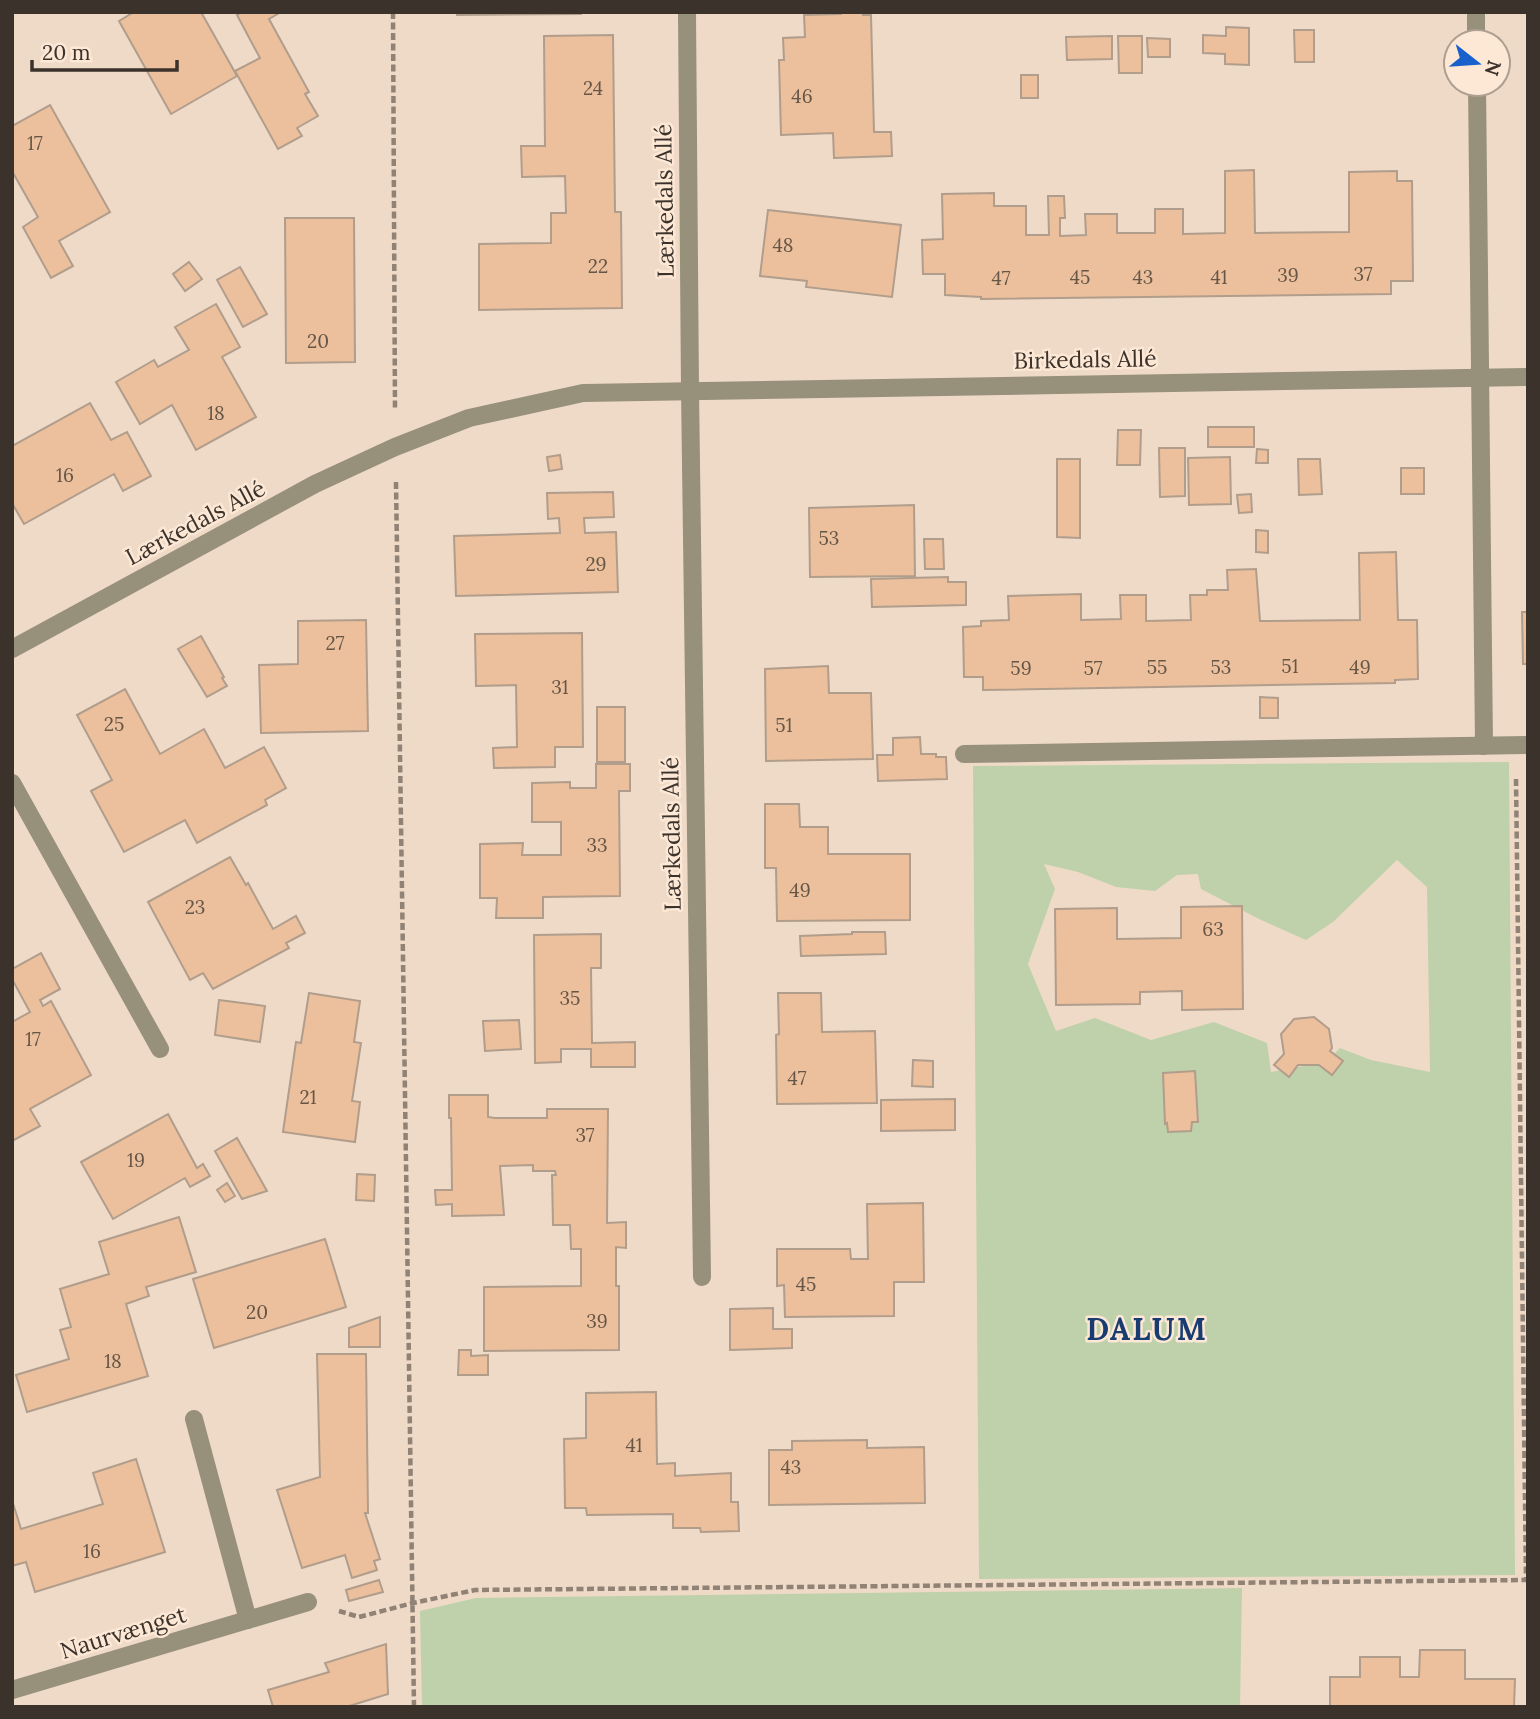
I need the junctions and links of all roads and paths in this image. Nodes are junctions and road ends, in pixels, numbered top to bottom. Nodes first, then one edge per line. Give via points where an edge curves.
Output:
1 (393, 12) edge
2 (687, 12) edge
3 (1477, 98) edge
4 (1528, 376) edge
5 (1480, 377) junction
6 (690, 390) junction
7 (395, 447) junction
8 (12, 649) edge
9 (1522, 745) edge
10 (1484, 746) junction
11 (964, 754) dead end
12 (12, 783) edge
13 (160, 1049) dead end
14 (702, 1278) dead end
15 (194, 1419) dead end
16 (1527, 1580) edge
17 (308, 1602) joint
18 (413, 1603) junction
19 (248, 1620) junction
20 (12, 1690) edge
21 (414, 1707) edge

1 - 7 path
2 - 6 street, Lærkedals Allé
3 - 5 street
4 - 5 street, Birkedals Allé
5 - 6 street, Birkedals Allé
5 - 10 street
6 - 7 street, Lærkedals Allé via 583,393 469,418
6 - 14 street, Lærkedals Allé
7 - 8 street, Lærkedals Allé via 315,484
7 - 18 path
9 - 10 street
9 - 16 path
10 - 11 street
12 - 13 street
15 - 19 street
16 - 18 path via 475,1590
17 - 18 path via 359,1617
17 - 19 street, Naurvænget
18 - 21 path
19 - 20 street, Naurvænget

